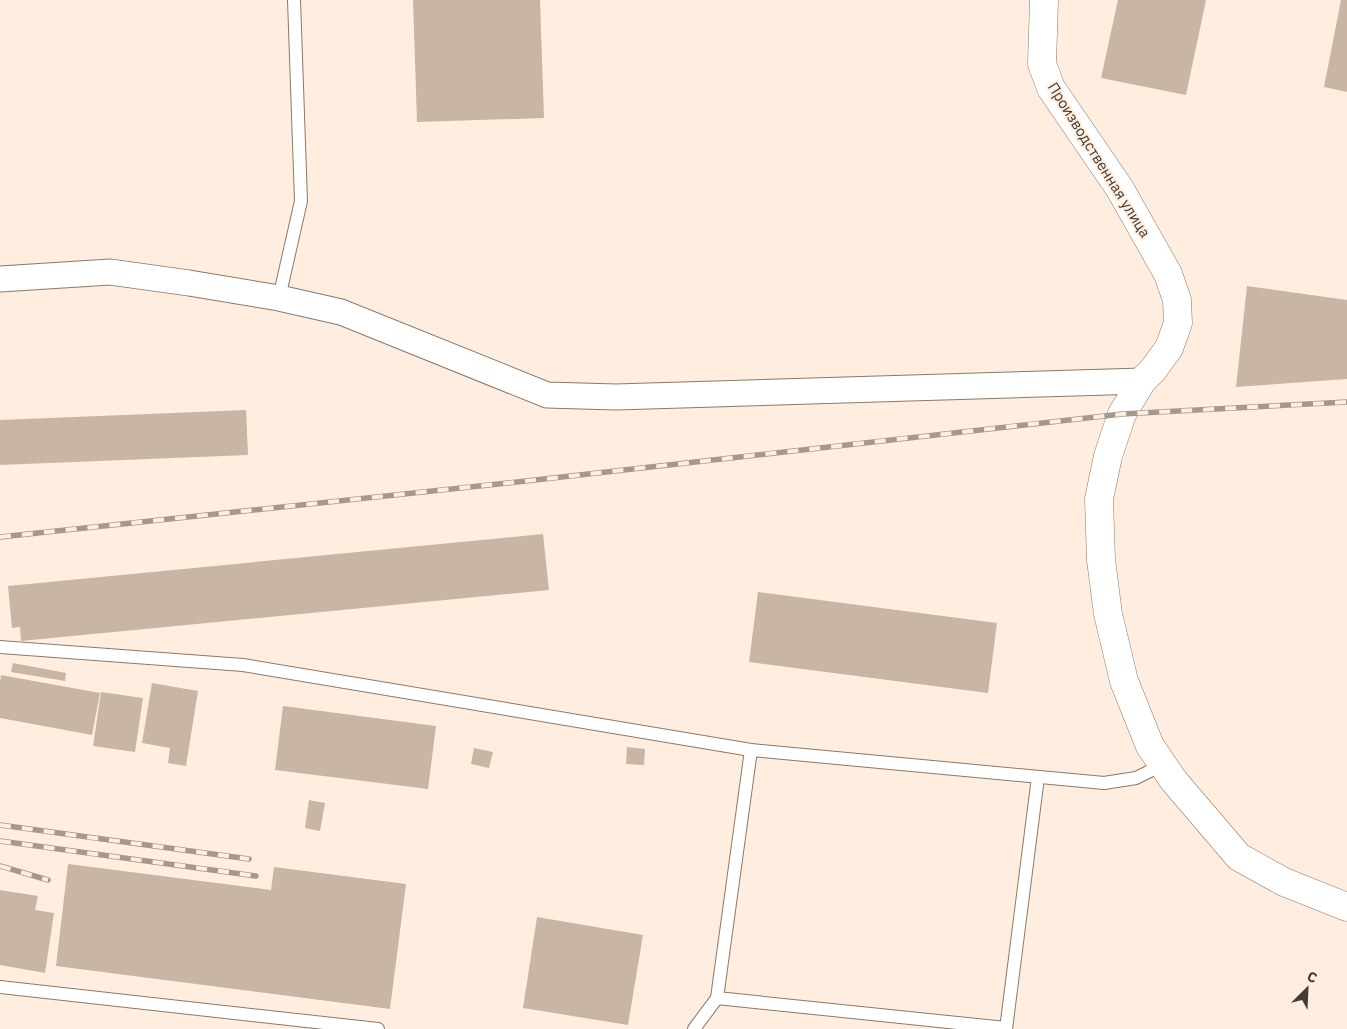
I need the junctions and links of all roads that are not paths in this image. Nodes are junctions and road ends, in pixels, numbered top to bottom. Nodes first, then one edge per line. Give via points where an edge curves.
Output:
1 (294, 0) edge
2 (1044, 0) edge
3 (0, 279) edge
4 (279, 298) junction
5 (1142, 381) junction
6 (0, 647) edge
7 (751, 750) junction
8 (1162, 765) junction
9 (1038, 777) junction
10 (1347, 907) edge
11 (0, 987) edge
12 (716, 998) junction
13 (378, 1029) edge
14 (694, 1029) edge
15 (1006, 1029) edge

1 - 4 lane via 301,201
2 - 5 street, Производственная улица via 1042,64 1051,88 1120,189 1168,274 1177,300 1178,323 1168,348
3 - 4 street via 110,272
4 - 5 street via 342,312 547,395 616,397
5 - 8 street, Производственная улица via 1122,414 1108,456 1099,499 1100,560 1108,614 1124,681 1150,746
6 - 7 lane via 243,665
7 - 9 lane
7 - 12 lane
8 - 9 lane via 1136,778 1104,783
8 - 10 street, Производственная улица via 1239,857 1284,882
9 - 15 lane
11 - 13 lane
12 - 14 lane
12 - 15 lane

